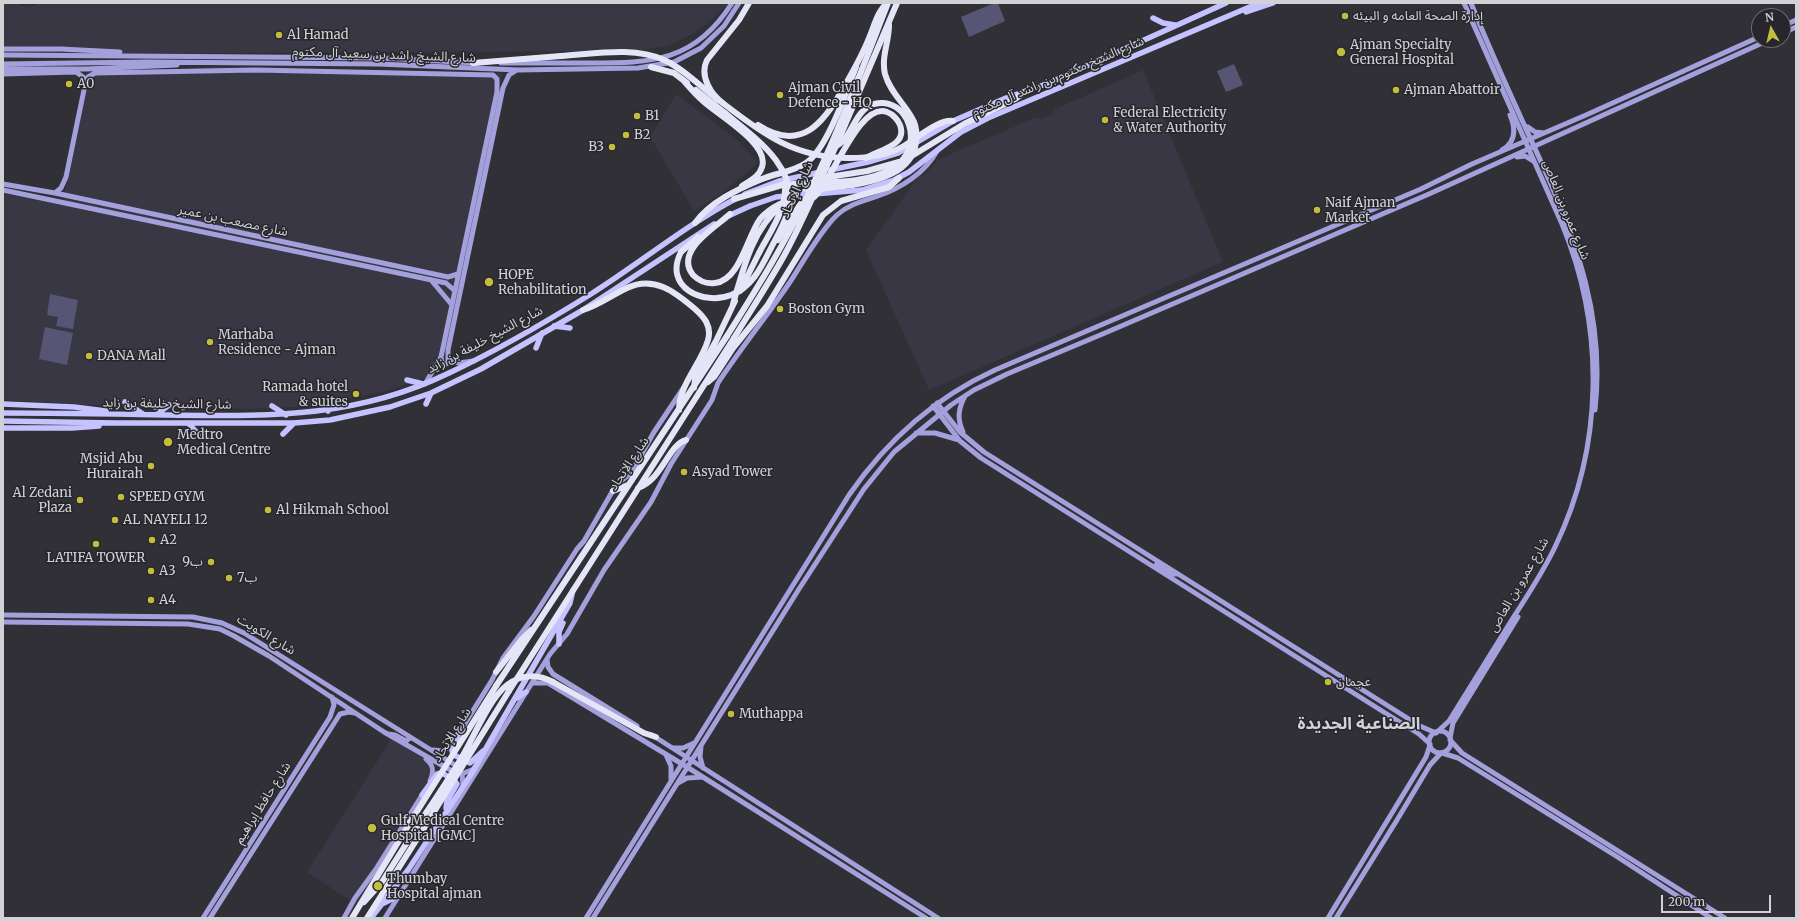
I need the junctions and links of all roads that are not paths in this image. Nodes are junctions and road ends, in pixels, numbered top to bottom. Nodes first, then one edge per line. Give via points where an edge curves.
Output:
1 (732, 3) edge
2 (740, 3) edge
3 (749, 3) edge
4 (887, 3) edge
5 (897, 3) edge
6 (1226, 3) edge
7 (1259, 3) edge
8 (1273, 3) edge
9 (1464, 3) edge
10 (1472, 3) edge
11 (1236, 13) junction
12 (1153, 18) dead end
13 (889, 25) junction
14 (1175, 25) junction
15 (1751, 41) edge
16 (1751, 48) edge
17 (3, 49) edge
18 (3, 54) edge
19 (147, 56) junction
20 (183, 63) junction
21 (222, 63) junction
22 (473, 63) junction
23 (3, 64) edge
24 (379, 64) junction
25 (167, 66) junction
26 (651, 67) junction
27 (856, 67) junction
28 (25, 68) junction
29 (457, 68) junction
30 (3, 69) edge
31 (228, 70) junction
32 (518, 70) junction
33 (159, 71) junction
34 (368, 72) junction
35 (3, 74) edge
36 (29, 74) junction
37 (462, 75) junction
38 (684, 80) junction
39 (497, 83) junction
40 (85, 85) junction
41 (504, 85) junction
42 (1028, 90) junction
43 (1506, 99) junction
44 (718, 100) junction
45 (734, 112) junction
46 (953, 121) junction
47 (1525, 125) junction
48 (1545, 133) junction
49 (1532, 139) junction
50 (1546, 141) junction
51 (1525, 142) junction
52 (836, 146) junction
53 (1535, 146) junction
54 (939, 149) junction
55 (1528, 149) junction
56 (866, 158) junction
57 (1508, 158) junction
58 (1540, 159) junction
59 (1481, 161) junction
60 (1534, 162) junction
61 (822, 172) joint
62 (66, 177) junction
63 (785, 177) junction
64 (899, 178) junction
65 (3, 184) edge
66 (742, 186) junction
67 (3, 190) edge
68 (55, 193) junction
69 (69, 196) junction
70 (807, 197) junction
71 (734, 199) junction
72 (787, 202) junction
73 (730, 214) junction
74 (695, 223) junction
75 (709, 228) junction
76 (772, 247) junction
77 (458, 274) junction
78 (431, 280) junction
79 (447, 280) junction
80 (455, 291) junction
81 (1166, 298) junction
82 (733, 304) junction
83 (452, 305) junction
84 (583, 310) junction
85 (1130, 323) junction
86 (554, 326) junction
87 (570, 328) dead end
88 (543, 332) junction
89 (730, 337) junction
90 (536, 348) dead end
91 (441, 357) junction
92 (448, 357) junction
93 (475, 361) junction
94 (407, 380) dead end
95 (424, 384) junction
96 (687, 384) junction
97 (703, 385) junction
98 (694, 389) junction
99 (432, 393) junction
100 (965, 395) junction
101 (15, 400) dead end
102 (337, 400) dead end
103 (125, 402) dead end
104 (5, 404) edge
105 (426, 404) dead end
106 (935, 404) junction
107 (169, 405) dead end
108 (272, 406) dead end
109 (679, 410) junction
110 (328, 411) junction
111 (3, 413) edge
112 (941, 413) junction
113 (118, 414) junction
114 (143, 414) junction
115 (156, 414) junction
116 (286, 415) junction
117 (3, 421) edge
118 (115, 423) junction
119 (294, 423) junction
120 (189, 424) junction
121 (3, 428) edge
122 (25, 429) junction
123 (32, 433) dead end
124 (915, 433) junction
125 (283, 434) dead end
126 (199, 435) dead end
127 (964, 435) junction
128 (686, 440) junction
129 (960, 441) junction
130 (628, 485) junction
131 (638, 488) junction
132 (613, 491) junction
133 (1144, 562) junction
134 (1178, 574) junction
135 (573, 589) junction
136 (567, 609) junction
137 (3, 615) edge
138 (3, 622) edge
139 (534, 629) junction
140 (1256, 632) junction
141 (1285, 641) junction
142 (559, 644) junction
143 (269, 656) junction
144 (547, 659) junction
145 (287, 660) junction
146 (294, 672) junction
147 (496, 672) junction
148 (552, 673) junction
149 (309, 674) junction
150 (533, 683) junction
151 (546, 683) junction
152 (526, 692) junction
153 (332, 697) junction
154 (515, 699) junction
155 (333, 711) junction
156 (355, 713) junction
157 (340, 714) junction
158 (1436, 733) junction
159 (387, 734) junction
160 (458, 734) junction
161 (656, 737) junction
162 (410, 738) junction
163 (1450, 739) junction
164 (696, 741) junction
165 (403, 743) junction
166 (701, 744) junction
167 (1430, 744) junction
168 (671, 747) junction
169 (426, 748) junction
170 (485, 750) junction
171 (1441, 753) junction
172 (665, 754) junction
173 (686, 757) junction
174 (691, 760) junction
175 (682, 764) junction
176 (687, 767) junction
177 (475, 768) junction
178 (704, 768) junction
179 (462, 773) junction
180 (703, 777) junction
181 (670, 782) junction
182 (677, 783) junction
183 (464, 786) junction
184 (422, 795) junction
185 (446, 810) junction
186 (773, 822) junction
187 (802, 832) junction
188 (381, 861) junction
189 (1634, 868) junction
190 (377, 875) junction
191 (1657, 875) junction
192 (398, 896) junction
193 (383, 903) junction
194 (358, 907) junction
195 (1330, 916) edge
196 (203, 918) edge
197 (210, 918) edge
198 (344, 918) edge
199 (352, 918) edge
200 (367, 918) edge
201 (370, 918) edge
202 (385, 918) edge
203 (586, 918) edge
204 (593, 918) edge
205 (926, 918) edge
206 (938, 918) edge
207 (1336, 918) edge
208 (1711, 918) edge
209 (1725, 918) edge

1 - 22 main road, شارع الشيخ راشد بن سعيد آل مكتوم via 715,25 696,42 662,59 632,63
2 - 26 main road, شارع الشيخ راشد بن سعيد آل مكتوم via 724,26 701,48 678,60
3 - 44 highway via 705,63 705,79
4 - 27 highway, bridge via 880,12
4 - 70 highway, شارع الإتحاد, bridge via 853,93
5 - 13 highway, شارع الإتحاد
6 - 14 main road, شارع الشيخ مكتوم بن راشد آل مكتوم
7 - 11 main road, شارع الشيخ مكتوم بن راشد آل مكتوم
8 - 11 main road
9 - 43 main road, شارع عمرو بن العاص
10 - 47 main road, شارع عمرو بن العاص
11 - 54 main road, شارع الشيخ مكتوم بن راشد آل مكتوم via 1003,111 974,125
12 - 14 main road
13 - 52 highway, شارع الإتحاد, bridge
13 - 70 highway, bridge via 884,54 885,73 893,92 913,119 917,131 916,145 908,161 893,173 876,180 822,188
14 - 42 main road, شارع الشيخ مكتوم بن راشد آل مكتوم via 1049,83
15 - 48 main road
16 - 50 main road
17 - 19 main road via 91,50
18 - 19 main road, شارع الشيخ راشد بن سعيد آل مكتوم
19 - 22 main road, شارع الشيخ راشد بن سعيد آل مكتوم via 382,58
20 - 21 main road, شارع الشيخ راشد بن سعيد آل مكتوم
20 - 23 main road, شارع الشيخ راشد بن سعيد آل مكتوم
20 - 25 main road
21 - 24 main road, شارع الشيخ راشد بن سعيد آل مكتوم
21 - 31 main road
22 - 44 highway, bridge via 615,53 652,55 677,67
24 - 29 main road, شارع الشيخ راشد بن سعيد آل مكتوم
24 - 34 main road
25 - 28 main road
25 - 33 main road
26 - 32 main road, شارع الشيخ راشد بن سعيد آل مكتوم
26 - 38 highway via 670,71
27 - 45 highway, bridge via 832,108 818,125 803,133 784,135 770,132
27 - 66 highway, bridge via 826,136 814,156 794,169
28 - 30 main road
28 - 36 main road
29 - 32 main road, شارع الشيخ راشد بن سعيد آل مكتوم
29 - 37 main road
31 - 33 main road
31 - 34 main road
32 - 41 main road via 509,75
33 - 40 main road via 95,73 88,77
34 - 37 main road
35 - 36 main road
36 - 40 main road via 76,72 83,77
37 - 39 main road via 491,74
38 - 63 highway, bridge via 767,149
38 - 66 highway via 703,102 750,139 760,151 762,169 756,177
39 - 41 main road via 502,79
39 - 77 main road
40 - 62 main road
41 - 92 main road
42 - 46 main road, شارع الشيخ مكتوم بن راشد آل مكتوم
42 - 72 highway via 1010,102 964,124 912,156 883,168 827,178
43 - 51 main road, شارع عمرو بن العاص
43 - 59 main road via 1514,124 1513,138 1504,149
44 - 45 highway
45 - 56 highway via 769,137 805,153 833,158
46 - 56 highway via 943,122 896,150
46 - 61 main road, شارع الشيخ مكتوم بن راشد آل مكتوم via 898,153
47 - 48 main road via 1535,132
47 - 49 main road, شارع عمرو بن العاص
48 - 49 main road
49 - 51 main road
49 - 53 main road, شارع عمرو بن العاص
50 - 53 main road
50 - 58 main road via 1540,149
51 - 55 main road, شارع عمرو بن العاص
51 - 59 main road
52 - 70 highway, شارع الإتحاد, bridge
52 - 71 highway, bridge via 842,142 863,111 874,104 883,103 896,108 906,118 911,129 911,144 905,157 886,171 856,179 782,185
53 - 55 main road
53 - 58 main road, شارع عمرو بن العاص
54 - 64 main road, شارع الشيخ مكتوم بن راشد آل مكتوم
54 - 128 main road via 933,159 911,179 885,193 849,206 832,220 720,381 712,400
55 - 57 main road
55 - 60 main road, شارع عمرو بن العاص
56 - 70 highway, bridge via 890,147 898,139 900,125 888,112 876,112 864,119 824,186
57 - 60 main road via 1525,156
57 - 85 main road
58 - 163 main road, شارع عمرو بن العاص via 1567,220 1590,298 1598,371 1593,433 1582,483 1561,541 1544,574 1453,723
59 - 81 main road
60 - 158 main road, شارع عمرو بن العاص via 1568,239 1586,298 1593,363 1588,440 1575,496 1551,555 1449,721
61 - 71 main road, شارع الشيخ خليفة بن زايد via 768,184
62 - 68 main road via 62,188
62 - 69 main road via 65,186
63 - 76 highway, bridge via 790,191 788,211
63 - 82 highway, bridge via 784,207
64 - 70 main road, شارع الشيخ مكتوم بن راشد آل مكتوم via 862,190
64 - 97 highway via 889,187 841,201 823,215 767,306 733,348 714,377
65 - 68 main road, شارع مصعب بن عمير
66 - 74 highway via 703,214
67 - 78 main road, شارع مصعب بن عمير
68 - 69 main road, شارع مصعب بن عمير
69 - 79 main road, شارع مصعب بن عمير
70 - 73 main road, شارع الشيخ خليفة بن زايد, bridge via 776,197
70 - 76 highway, bridge via 800,203
70 - 89 highway, شارع الإتحاد, bridge
71 - 74 main road, شارع الشيخ خليفة بن زايد
72 - 73 highway via 770,209 760,219 738,265 728,278 718,283 704,282 690,271 688,261 691,249
72 - 82 highway via 772,215 759,232
73 - 75 main road, شارع الشيخ خليفة بن زايد
74 - 93 main road, شارع الشيخ خليفة بن زايد via 592,293
75 - 76 highway, bridge via 681,252 677,268 681,283 696,295 717,298 732,295 748,285
75 - 84 main road, شارع الشيخ خليفة بن زايد
77 - 79 main road
77 - 80 main road
78 - 79 main road, شارع مصعب بن عمير
78 - 83 main road
79 - 80 main road, شارع مصعب بن عمير
80 - 83 main road
81 - 85 main road via 1132,316
81 - 106 main road via 995,370
82 - 98 highway via 695,379
83 - 91 main road
84 - 86 main road, شارع الشيخ خليفة بن زايد
84 - 96 highway via 626,288 640,284 661,285 674,292 703,316 709,332 708,342
85 - 100 main road via 1007,374
86 - 87 main road
86 - 88 main road, شارع الشيخ خليفة بن زايد
88 - 90 main road
88 - 99 main road, شارع الشيخ خليفة بن زايد via 481,369
89 - 97 highway, شارع الإتحاد
89 - 98 highway, شارع الإتحاد
91 - 92 main road via 444,365 448,363
91 - 95 main road
92 - 93 main road via 456,363
93 - 95 main road, شارع الشيخ خليفة بن زايد
94 - 95 main road
95 - 110 main road, شارع الشيخ خليفة بن زايد via 378,400
96 - 109 highway
96 - 132 main road via 631,473 619,482
97 - 131 highway, شارع الإتحاد
98 - 109 highway, شارع الإتحاد
99 - 105 main road
99 - 119 main road, شارع الشيخ خليفة بن زايد via 359,414
100 - 112 main road
100 - 127 main road via 959,416
101 - 104 main road
102 - 110 main road
103 - 114 main road
104 - 113 main road via 85,408
106 - 112 main road
106 - 164 main road via 890,443 858,481
107 - 115 main road
108 - 116 main road
109 - 130 highway, شارع الإتحاد
110 - 116 main road, شارع الشيخ خليفة بن زايد
111 - 113 main road, شارع الشيخ خليفة بن زايد
112 - 124 main road
112 - 127 main road
112 - 129 main road
113 - 114 main road, شارع الشيخ خليفة بن زايد
114 - 115 main road, شارع الشيخ خليفة بن زايد
115 - 116 main road, شارع الشيخ خليفة بن زايد
117 - 118 main road, شارع الشيخ خليفة بن زايد
118 - 120 main road, شارع الشيخ خليفة بن زايد
118 - 122 main road
119 - 120 main road, شارع الشيخ خليفة بن زايد
119 - 125 main road
120 - 126 main road
121 - 122 main road
122 - 123 main road
124 - 129 main road via 935,433
124 - 166 main road via 885,462 864,489
127 - 134 main road via 991,456
128 - 131 highway via 677,446 652,479
128 - 142 main road via 651,502 604,570
129 - 133 main road via 981,458
130 - 132 highway
130 - 139 highway, شارع الإتحاد
131 - 135 highway, شارع الإتحاد
132 - 147 main road via 584,541
133 - 134 main road via 1151,562 1171,574
133 - 140 main road
134 - 141 main road
135 - 136 main road via 573,597
135 - 200 highway, شارع الإتحاد, bridge
136 - 142 main road via 559,632
136 - 154 main road
137 - 145 main road, شارع الكويت via 215,620 234,628
138 - 143 main road, شارع الكويت via 196,624 227,632
139 - 147 highway via 524,636
139 - 190 highway, شارع الإتحاد, bridge
140 - 141 main road via 1264,630
140 - 167 main road via 1410,728
141 - 158 main road via 1420,726
142 - 144 main road
143 - 145 main road via 284,664
143 - 146 main road, شارع الكويت
144 - 148 main road
144 - 150 main road
145 - 149 main road, شارع الكويت
146 - 149 main road via 296,668
146 - 153 main road, شارع الكويت
147 - 160 main road
148 - 151 main road via 546,676
148 - 161 main road
149 - 162 main road, شارع الكويت
150 - 151 main road
150 - 152 main road
151 - 172 main road
152 - 154 main road
152 - 192 main road
153 - 155 main road
153 - 156 main road, شارع الكويت
154 - 170 main road
155 - 157 main road via 339,708
155 - 196 main road, شارع حافظ إبراهيم
156 - 157 main road
156 - 159 main road, شارع الكويت
157 - 197 main road, شارع حافظ إبراهيم
158 - 163 main road via 1444,733
158 - 167 main road via 1430,738
159 - 162 main road via 395,734 406,741
159 - 165 main road, شارع الكويت
160 - 169 main road via 445,751
160 - 170 main road via 458,741 452,751 454,755 470,763
161 - 168 main road
161 - 194 highway, bridge via 644,734 540,676 527,676 512,681 502,689 492,704 461,758 382,882
162 - 169 main road, شارع الكويت
163 - 171 main road via 1449,748
163 - 191 main road via 1462,753
164 - 168 main road via 686,747
164 - 173 main road
165 - 179 main road, شارع الكويت via 452,771
165 - 184 main road via 427,759 432,767 432,775
166 - 174 main road
166 - 178 main road via 700,757
167 - 171 main road via 1434,751
167 - 195 main road via 1424,761
168 - 173 main road
169 - 179 main road, شارع الكويت via 455,765
170 - 177 main road
171 - 189 main road via 1458,758
171 - 207 main road via 1430,765
172 - 175 main road
172 - 181 main road via 671,766
173 - 174 main road
173 - 175 main road
174 - 176 main road
174 - 178 main road
175 - 176 main road
175 - 181 main road
176 - 180 main road
176 - 182 main road
177 - 179 main road
177 - 183 main road
178 - 187 main road
179 - 183 main road
180 - 182 main road via 687,778
180 - 186 main road
181 - 203 main road
182 - 204 main road
183 - 185 main road
184 - 185 main road via 437,774 443,773 457,784 447,801
184 - 188 main road
185 - 193 main road via 408,870
186 - 187 main road via 780,821
186 - 205 main road
187 - 206 main road
188 - 190 highway
188 - 198 main road
189 - 191 main road via 1652,876
189 - 208 main road
190 - 194 highway, شارع الإتحاد
191 - 209 main road
192 - 193 main road
192 - 202 main road
193 - 201 main road
194 - 199 highway, شارع الإتحاد

